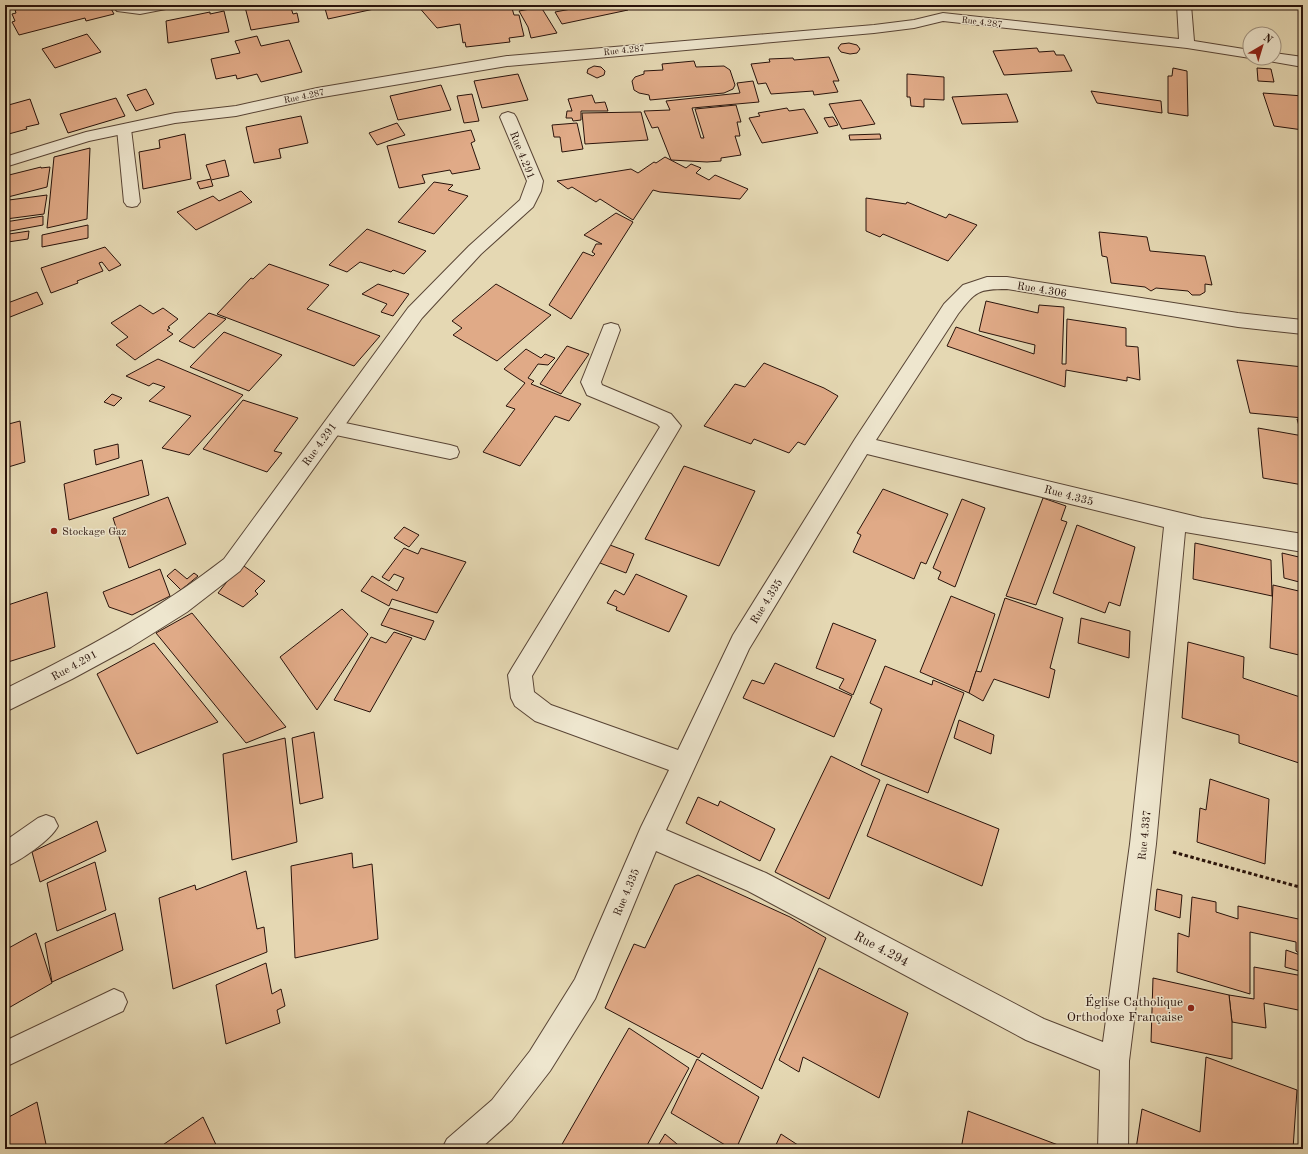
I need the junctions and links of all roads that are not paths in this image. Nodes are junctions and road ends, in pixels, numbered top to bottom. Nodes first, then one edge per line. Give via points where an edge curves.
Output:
1 (166, 5) edge
2 (1184, 5) edge
3 (120, 7) edge
4 (940, 11) edge
5 (1187, 44) junction
6 (1242, 53) edge
7 (1282, 59) edge
8 (1303, 62) edge
9 (508, 117) dead end
10 (124, 129) junction
11 (5, 162) edge
12 (132, 202) dead end
13 (1303, 327) edge
14 (611, 330) dead end
15 (331, 427) junction
16 (862, 445) junction
17 (450, 452) dead end
18 (1175, 521) junction
19 (1303, 543) edge
20 (5, 701) edge
21 (685, 764) junction
22 (46, 826) dead end
23 (650, 836) junction
24 (5, 855) edge
25 (114, 1002) dead end
26 (5, 1054) edge
27 (1115, 1061) junction
28 (457, 1149) edge
29 (1113, 1149) edge

1 - 3 street via 140,10
2 - 5 street
4 - 5 street, Rue 4.287
4 - 10 street, Rue 4.287 via 914,24 874,29 507,61
5 - 6 street, Rue 4.287
7 - 8 street
9 - 15 street, Rue 4.291 via 535,181 527,203 475,250 415,313
10 - 11 street, Rue 4.287 via 86,137
10 - 12 lane
13 - 16 street, Rue 4.306 via 1238,320 1007,284 976,284 966,290 951,309
14 - 21 street via 591,382 594,390 664,419 671,426 520,675 522,698 543,712
15 - 17 lane
15 - 20 street, Rue 4.291 via 232,565 202,590 162,617
16 - 18 street, Rue 4.335
16 - 21 street, Rue 4.335 via 741,642
18 - 19 street, Rue 4.335
18 - 27 street, Rue 4.337 via 1144,844
21 - 23 street, Rue 4.335
22 - 24 lane
23 - 27 street, Rue 4.294 via 757,882 1036,1030
23 - 28 street, Rue 4.335 via 585,989 549,1048 502,1110
25 - 26 lane
27 - 29 street, Rue 4.337

